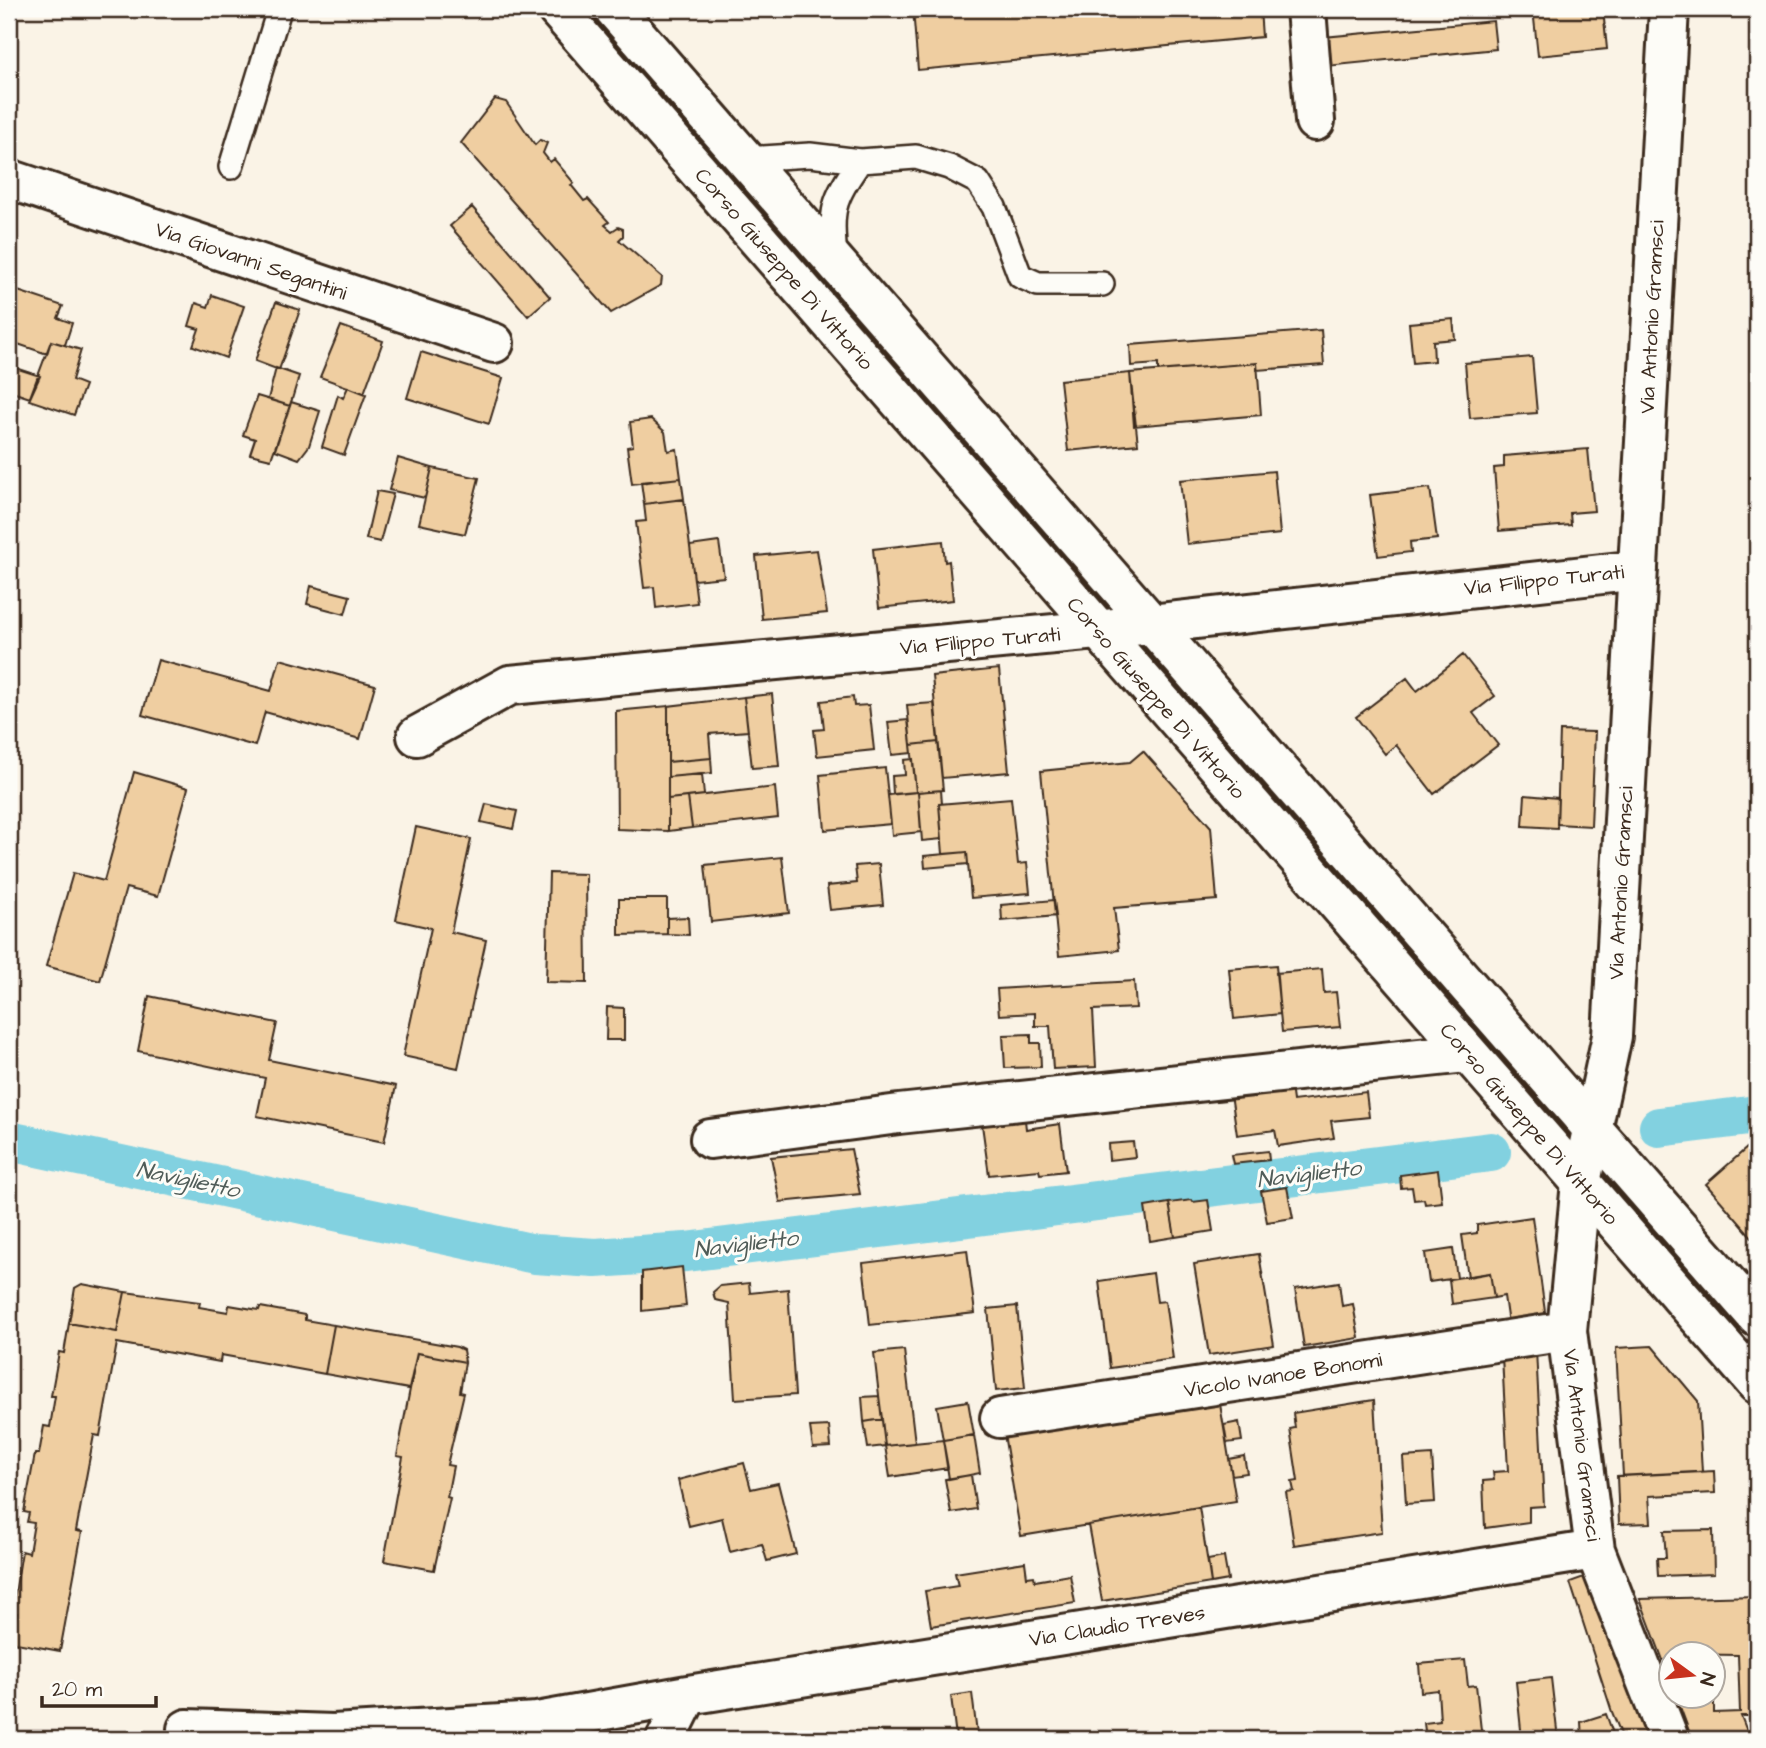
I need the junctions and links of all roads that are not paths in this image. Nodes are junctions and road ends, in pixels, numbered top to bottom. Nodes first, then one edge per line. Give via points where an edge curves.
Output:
1 (556, 9) edge
2 (614, 9) edge
3 (1306, 9) edge
4 (1669, 9) edge
5 (278, 13) dead end
6 (1315, 121) dead end
7 (745, 159) junction
8 (860, 161) junction
9 (231, 167) dead end
10 (9, 179) edge
11 (835, 262) junction
12 (1102, 284) dead end
13 (494, 342) dead end
14 (1638, 570) junction
15 (1153, 623) junction
16 (1097, 630) junction
17 (417, 736) dead end
18 (1466, 1053) junction
19 (1592, 1124) junction
20 (710, 1139) dead end
21 (1581, 1182) junction
22 (1757, 1317) edge
23 (1567, 1331) junction
24 (1757, 1384) edge
25 (1000, 1418) dead end
26 (1595, 1550) junction
27 (688, 1695) junction
28 (187, 1729) dead end
29 (666, 1739) edge
30 (1669, 1739) edge

1 - 16 street, Corso Giuseppe Di Vittorio
2 - 7 street, Corso Giuseppe Di Vittorio
3 - 6 street
4 - 14 street, Via Antonio Gramsci
5 - 9 lane
7 - 8 lane via 810,155
7 - 11 street, Corso Giuseppe Di Vittorio
8 - 11 lane via 838,192 831,214
8 - 12 lane via 916,157 949,167 978,182 994,207 1020,276 1038,284
10 - 13 street, Via Giovanni Segantini
11 - 15 street, Corso Giuseppe Di Vittorio
14 - 15 street, Via Filippo Turati
14 - 19 street, Via Antonio Gramsci via 1612,1036
15 - 16 street, Via Filippo Turati
15 - 19 street, Corso Giuseppe Di Vittorio
16 - 17 street, Via Filippo Turati via 510,685
16 - 18 street, Corso Giuseppe Di Vittorio
18 - 20 street
18 - 21 street, Corso Giuseppe Di Vittorio
19 - 21 street, Via Antonio Gramsci
19 - 22 street, Corso Giuseppe Di Vittorio
21 - 23 street, Via Antonio Gramsci
21 - 24 street, Corso Giuseppe Di Vittorio
23 - 25 street, Vicolo Ivanoe Bonomi
23 - 26 street, Via Antonio Gramsci
26 - 27 street, Via Claudio Treves
26 - 30 street, Via Antonio Gramsci
27 - 28 street, Via Claudio Treves via 537,1722 333,1734
27 - 29 street

